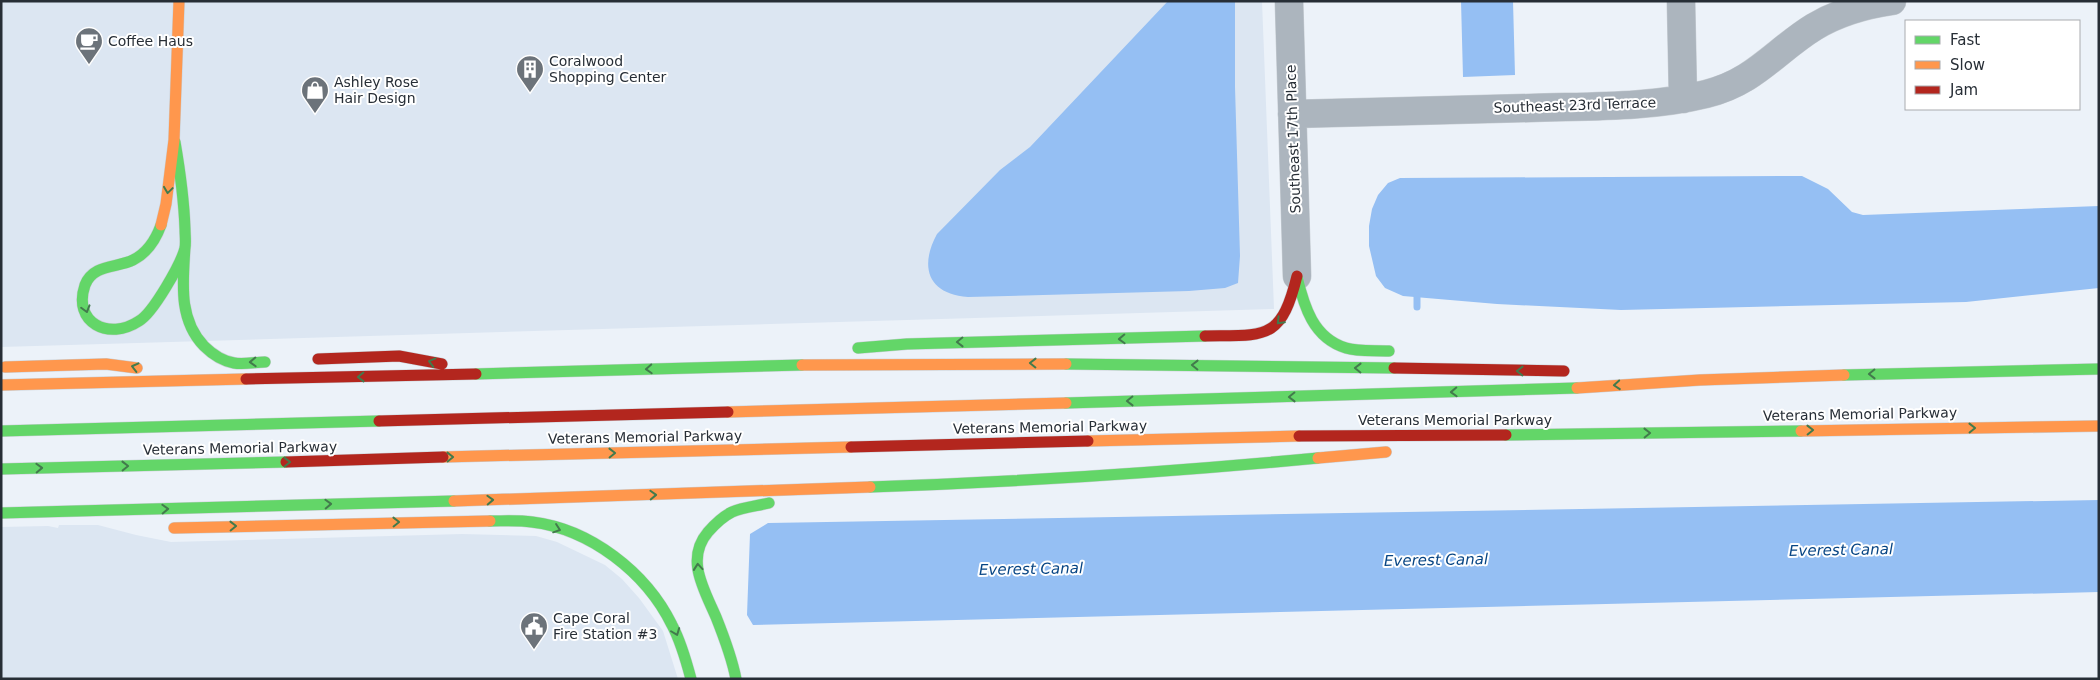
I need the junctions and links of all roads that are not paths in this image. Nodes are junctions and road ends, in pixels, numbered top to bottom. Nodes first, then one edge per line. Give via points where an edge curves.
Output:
1 (179, 1) edge
2 (1289, 1) edge
3 (1681, 1) edge
4 (1892, 1) edge
5 (1683, 99) junction
6 (1292, 114) junction
7 (175, 142) junction
8 (185, 247) junction
9 (1297, 276) junction
10 (850, 349) dead end
11 (1399, 352) dead end
12 (802, 353) dead end
13 (1498, 358) dead end
14 (2090, 358) dead end
15 (302, 360) dead end
16 (273, 361) dead end
17 (1, 367) edge
18 (697, 367) junction
19 (2099, 369) edge
20 (1921, 373) junction
21 (497, 374) junction
22 (1615, 374) dead end
23 (200, 380) junction
24 (1700, 380) junction
25 (1, 385) edge
26 (66, 385) junction
27 (8, 396) dead end
28 (2099, 426) edge
29 (1, 430) edge
30 (1581, 434) junction
31 (1443, 447) dead end
32 (1394, 451) dead end
33 (1, 469) edge
34 (962, 484) junction
35 (5, 501) dead end
36 (794, 501) dead end
37 (777, 503) dead end
38 (99, 511) junction
39 (49, 512) junction
40 (1, 513) edge
41 (139, 522) dead end
42 (162, 527) dead end
43 (691, 679) edge
44 (736, 679) edge

1 - 7 main road
2 - 6 street, Southeast 17th Place
3 - 5 street
4 - 5 street, Southeast 23rd Terrace via 1861,7 1832,18 1814,27 1737,83
5 - 6 street, Southeast 23rd Terrace via 1626,105
6 - 9 street, Southeast 17th Place
7 - 8 main road via 182,189
7 -> 8 main road via 159,231 142,254 128,262 104,266 94,273 84,293 83,304 89,320 108,331 130,328 142,320
16 -> 8 main road via 234,363 213,354 195,336 184,305
9 -> 10 main road via 1286,317 1266,333 907,344
9 - 11 main road via 1310,321 1328,340 1346,348
12 - 18 main road
13 -> 18 main road via 1577,371 984,362
14 - 20 main road, Veterans Memorial Parkway
21 -> 15 main road via 399,356
23 -> 17 main road via 128,365
18 -> 21 main road
19 - 20 main road, Veterans Memorial Parkway
20 -> 24 main road, Veterans Memorial Parkway
21 -> 23 main road
22 - 24 main road
23 - 26 main road
24 -> 29 main road, Veterans Memorial Parkway via 1519,390
25 - 26 main road
26 - 27 main road via 26,390
30 -> 28 main road, Veterans Memorial Parkway
30 - 31 main road
33 -> 30 main road, Veterans Memorial Parkway via 1229,437
32 - 34 main road via 1207,468
34 - 36 main road
38 -> 34 main road
35 - 39 main road
44 -> 37 main road via 727,643 699,579 699,547 706,533 734,511
38 - 39 main road
38 - 41 main road
39 - 40 main road
42 -> 43 main road via 462,521 546,525 611,554 636,575 662,605 674,625

